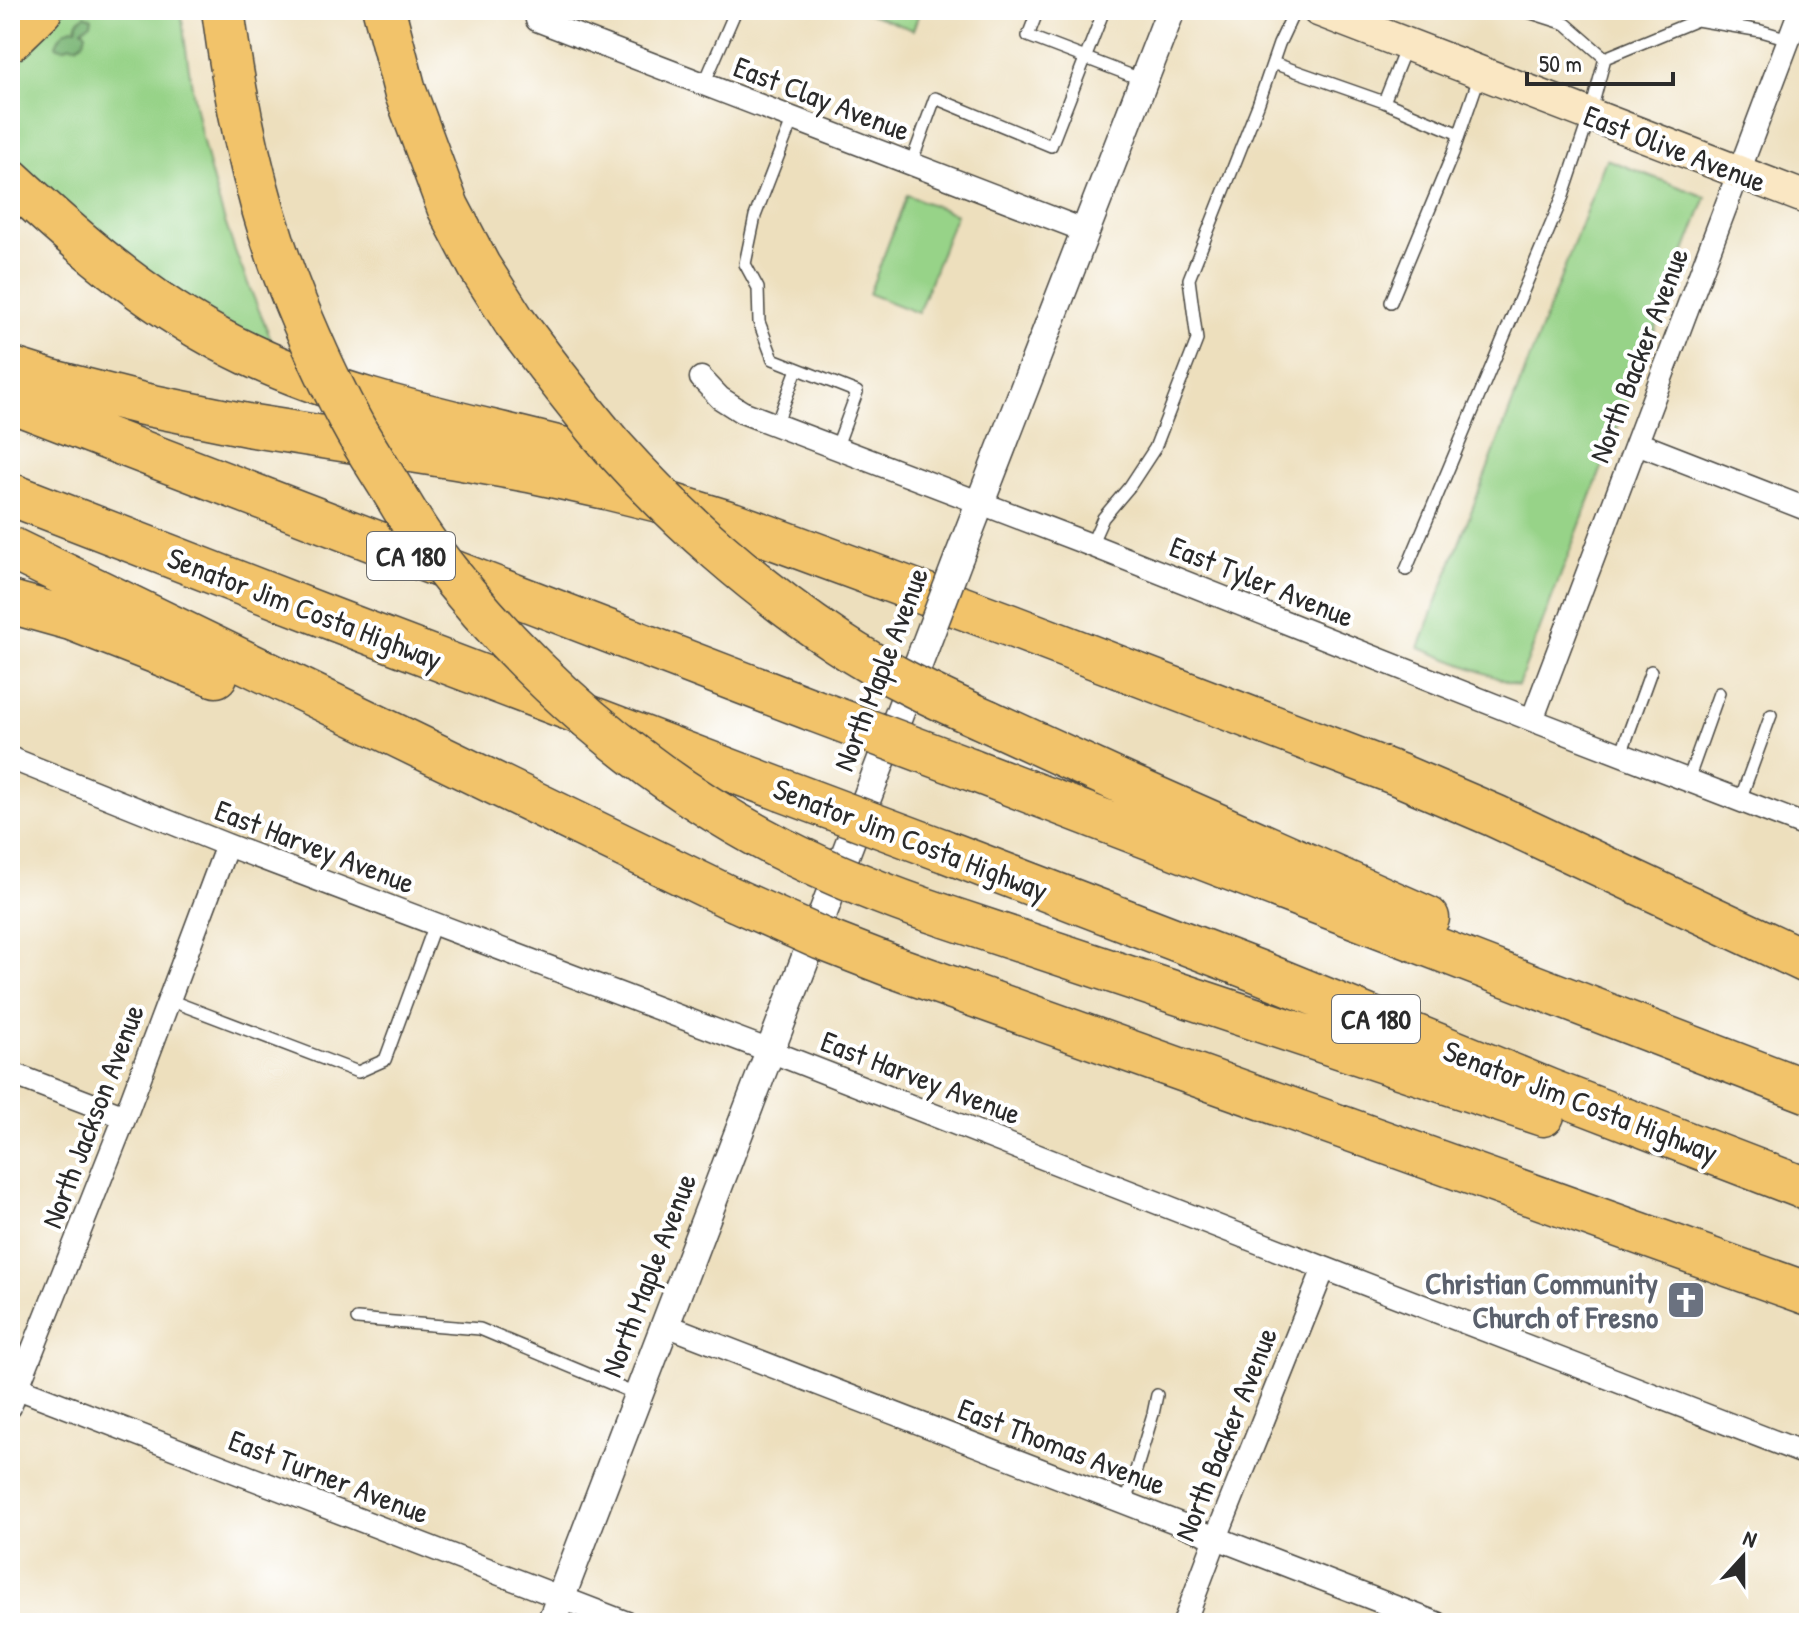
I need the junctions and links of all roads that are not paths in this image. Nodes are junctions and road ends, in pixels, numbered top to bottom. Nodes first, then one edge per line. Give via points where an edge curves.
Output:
1 (41, 10) edge
2 (223, 10) edge
3 (384, 10) edge
4 (736, 10) edge
5 (1038, 10) edge
6 (1104, 10) edge
7 (1171, 10) edge
8 (1295, 10) edge
9 (1318, 10) edge
10 (1522, 10) edge
11 (1800, 10) edge
12 (539, 15) edge
13 (1789, 39) junction
14 (10, 40) edge
15 (1407, 45) junction
16 (1086, 57) junction
17 (1605, 58) junction
18 (1273, 63) junction
19 (1480, 73) junction
20 (1143, 80) junction
21 (704, 84) junction
22 (1384, 102) junction
23 (1590, 115) junction
24 (793, 118) junction
25 (1459, 134) junction
26 (911, 164) junction
27 (1739, 172) junction
28 (10, 179) edge
29 (1809, 199) edge
30 (1086, 231) junction
31 (1391, 302) dead end
32 (10, 368) edge
33 (797, 369) junction
34 (701, 378) dead end
35 (10, 401) edge
36 (776, 425) junction
37 (1637, 443) junction
38 (836, 449) junction
39 (10, 494) edge
40 (979, 503) junction
41 (1809, 510) edge
42 (1091, 545) junction
43 (10, 548) edge
44 (1406, 570) dead end
45 (10, 602) edge
46 (1009, 625) junction
47 (1651, 671) dead end
48 (1719, 693) dead end
49 (1771, 715) dead end
50 (1532, 720) junction
51 (1621, 754) junction
52 (10, 758) edge
53 (1688, 780) junction
54 (1740, 800) junction
55 (1809, 827) edge
56 (227, 845) junction
57 (735, 900) junction
58 (1700, 911) junction
59 (435, 924) junction
60 (1809, 953) edge
61 (1809, 963) edge
62 (169, 1000) junction
63 (770, 1051) junction
64 (10, 1073) edge
65 (1809, 1090) edge
66 (125, 1117) junction
67 (1809, 1191) edge
68 (1324, 1268) junction
69 (1809, 1294) edge
70 (357, 1319) dead end
71 (666, 1325) junction
72 (12, 1393) edge
73 (639, 1395) junction
74 (1157, 1395) dead end
75 (1809, 1455) edge
76 (1126, 1503) junction
77 (1216, 1538) junction
78 (556, 1610) edge
79 (627, 1623) edge
80 (1184, 1623) edge
81 (1436, 1623) edge

1 - 14 highway
2 - 67 highway, bridge via 242,126 271,234 294,301 355,430 429,547 473,603 574,706 691,795 779,847 884,896 1530,1111
3 - 65 highway, bridge via 405,91 448,207 514,321 614,448 758,584 852,651 931,695
4 - 21 lane
5 - 16 lane via 1028,36
6 - 16 lane
7 - 20 street, North Maple Avenue
8 - 18 lane
9 - 15 main road, East Olive Avenue
10 - 17 lane via 1566,24
11 - 13 street, North Backer Avenue
12 - 21 street, East Clay Avenue
13 - 17 lane via 1697,20
13 - 27 street, North Backer Avenue
15 - 19 main road, East Olive Avenue
15 - 22 lane
16 - 20 lane
16 - 26 lane via 1051,146 935,98
17 - 23 lane
18 - 22 lane
18 - 42 lane via 1189,279 1197,340 1155,448 1103,518
19 - 23 main road, East Olive Avenue
19 - 25 lane
20 - 30 street, North Maple Avenue
21 - 24 street, East Clay Avenue
22 - 25 lane
23 - 27 main road, East Olive Avenue
23 - 44 lane via 1563,196
24 - 26 street, East Clay Avenue
24 - 33 lane via 755,216 745,264 758,288 759,322 773,359
25 - 31 lane
26 - 30 street, East Clay Avenue
27 - 29 main road, East Olive Avenue
27 - 37 street, North Backer Avenue
28 - 46 highway via 152,299 250,355 359,396 676,481 781,522
30 - 40 street, North Maple Avenue
32 - 46 highway via 143,404 529,471 667,503
33 - 36 lane
33 - 38 lane via 857,392
34 - 36 street, East Tyler Avenue via 742,412
35 - 65 highway, CA 180, bridge
36 - 38 street, East Tyler Avenue
37 - 41 street
37 - 50 street, North Backer Avenue
38 - 40 street, East Tyler Avenue
39 - 67 highway, Senator Jim Costa Highway / CA 180, bridge via 1257,971
40 - 42 street, East Tyler Avenue
40 - 63 street, North Maple Avenue, bridge
42 - 50 street, East Tyler Avenue
43 - 57 highway
45 - 57 highway via 71,619 217,676
46 - 58 highway via 1397,774
47 - 51 lane
48 - 53 lane
49 - 54 lane
50 - 51 street, East Tyler Avenue
51 - 53 street, East Tyler Avenue
52 - 56 street, East Harvey Avenue
53 - 54 street, East Tyler Avenue
54 - 55 street, East Tyler Avenue
56 - 59 street, East Harvey Avenue
56 - 62 street, North Jackson Avenue
57 - 69 highway, bridge via 894,967
58 - 60 highway
58 - 61 highway
59 - 62 lane via 385,1060 358,1072
59 - 63 street, East Harvey Avenue
62 - 66 street, North Jackson Avenue
63 - 68 street, East Harvey Avenue
63 - 71 street, North Maple Avenue
64 - 66 street
66 - 72 street, North Jackson Avenue
68 - 75 street, East Harvey Avenue
68 - 77 street, North Backer Avenue
70 - 73 lane via 480,1329
71 - 73 street, North Maple Avenue
71 - 76 street, East Thomas Avenue
72 - 78 street, East Turner Avenue
73 - 78 street, North Maple Avenue
74 - 76 lane
76 - 77 street, East Thomas Avenue
77 - 80 street, North Backer Avenue
77 - 81 street, East Thomas Avenue
78 - 79 street, East Turner Avenue

